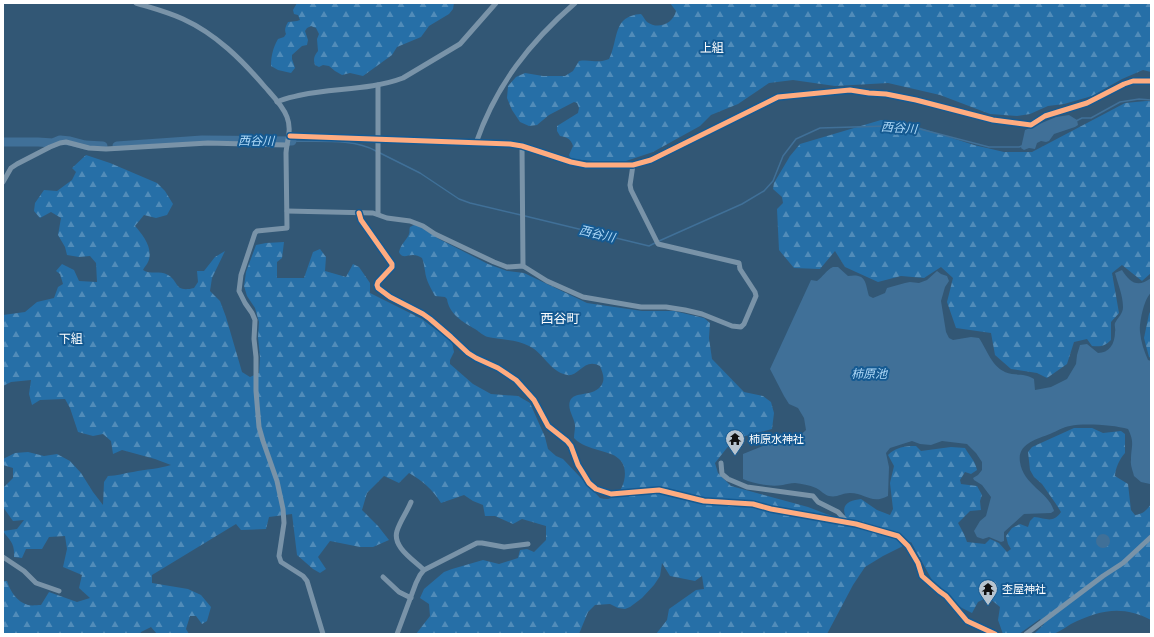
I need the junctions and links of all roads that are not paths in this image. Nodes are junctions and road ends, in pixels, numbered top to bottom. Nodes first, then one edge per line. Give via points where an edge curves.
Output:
1 (136, 3) edge
2 (496, 3) edge
3 (575, 3) edge
4 (1151, 81) edge
5 (378, 84) junction
6 (277, 102) junction
7 (290, 136) junction
8 (379, 139) junction
9 (476, 143) junction
10 (287, 145) junction
11 (522, 146) junction
12 (633, 165) junction
13 (3, 182) edge
14 (287, 211) junction
15 (359, 213) junction
16 (378, 214) junction
17 (523, 266) junction
18 (721, 463) dead end
19 (411, 502) dead end
20 (847, 522) junction
21 (1151, 537) edge
22 (528, 544) dead end
23 (3, 557) edge
24 (424, 570) junction
25 (383, 576) dead end
26 (59, 591) dead end
27 (411, 598) junction
28 (323, 634) edge
29 (397, 634) edge
30 (995, 634) edge
31 (1026, 634) edge

1 - 6 street via 182,19 218,40 244,64
2 - 5 street via 460,44 403,78
3 - 9 street via 546,28 509,75 490,109
4 - 12 street via 1124,84 1087,104 1045,116 1031,126 993,120 886,94 850,90 788,95 778,97 651,160
5 - 6 street via 314,93
5 - 8 street
6 - 7 street via 287,118
7 - 8 street
7 - 10 street
8 - 9 street
8 - 16 street
9 - 11 street
10 - 13 street via 201,143 106,149 66,142 17,164 11,168
10 - 14 street
11 - 12 street via 586,165
11 - 17 street
12 - 17 street via 631,190 657,242 739,263 756,296 741,327 685,310 641,307 583,297 547,281
14 - 15 street
14 - 28 street via 287,228 254,233 241,275 239,291 255,320 259,427 277,481 283,509 284,523 279,556 281,562 307,581
15 - 16 street
15 - 20 street via 361,220 392,264 378,282 378,288 390,298 423,314 476,358 516,380 534,400 548,426 567,440 582,474 596,489 611,494 659,490 704,501 753,504
16 - 17 street via 424,226 435,234 507,267
18 - 20 street via 722,474 728,479 747,487 813,496 823,505 838,512
19 - 24 street via 396,531 396,541
20 - 30 street via 898,536 918,562 922,576 946,596 967,621
21 - 31 street via 1123,563
22 - 24 street via 504,547 477,544
23 - 26 street via 36,583
24 - 27 street
25 - 27 street via 399,592
27 - 29 street

